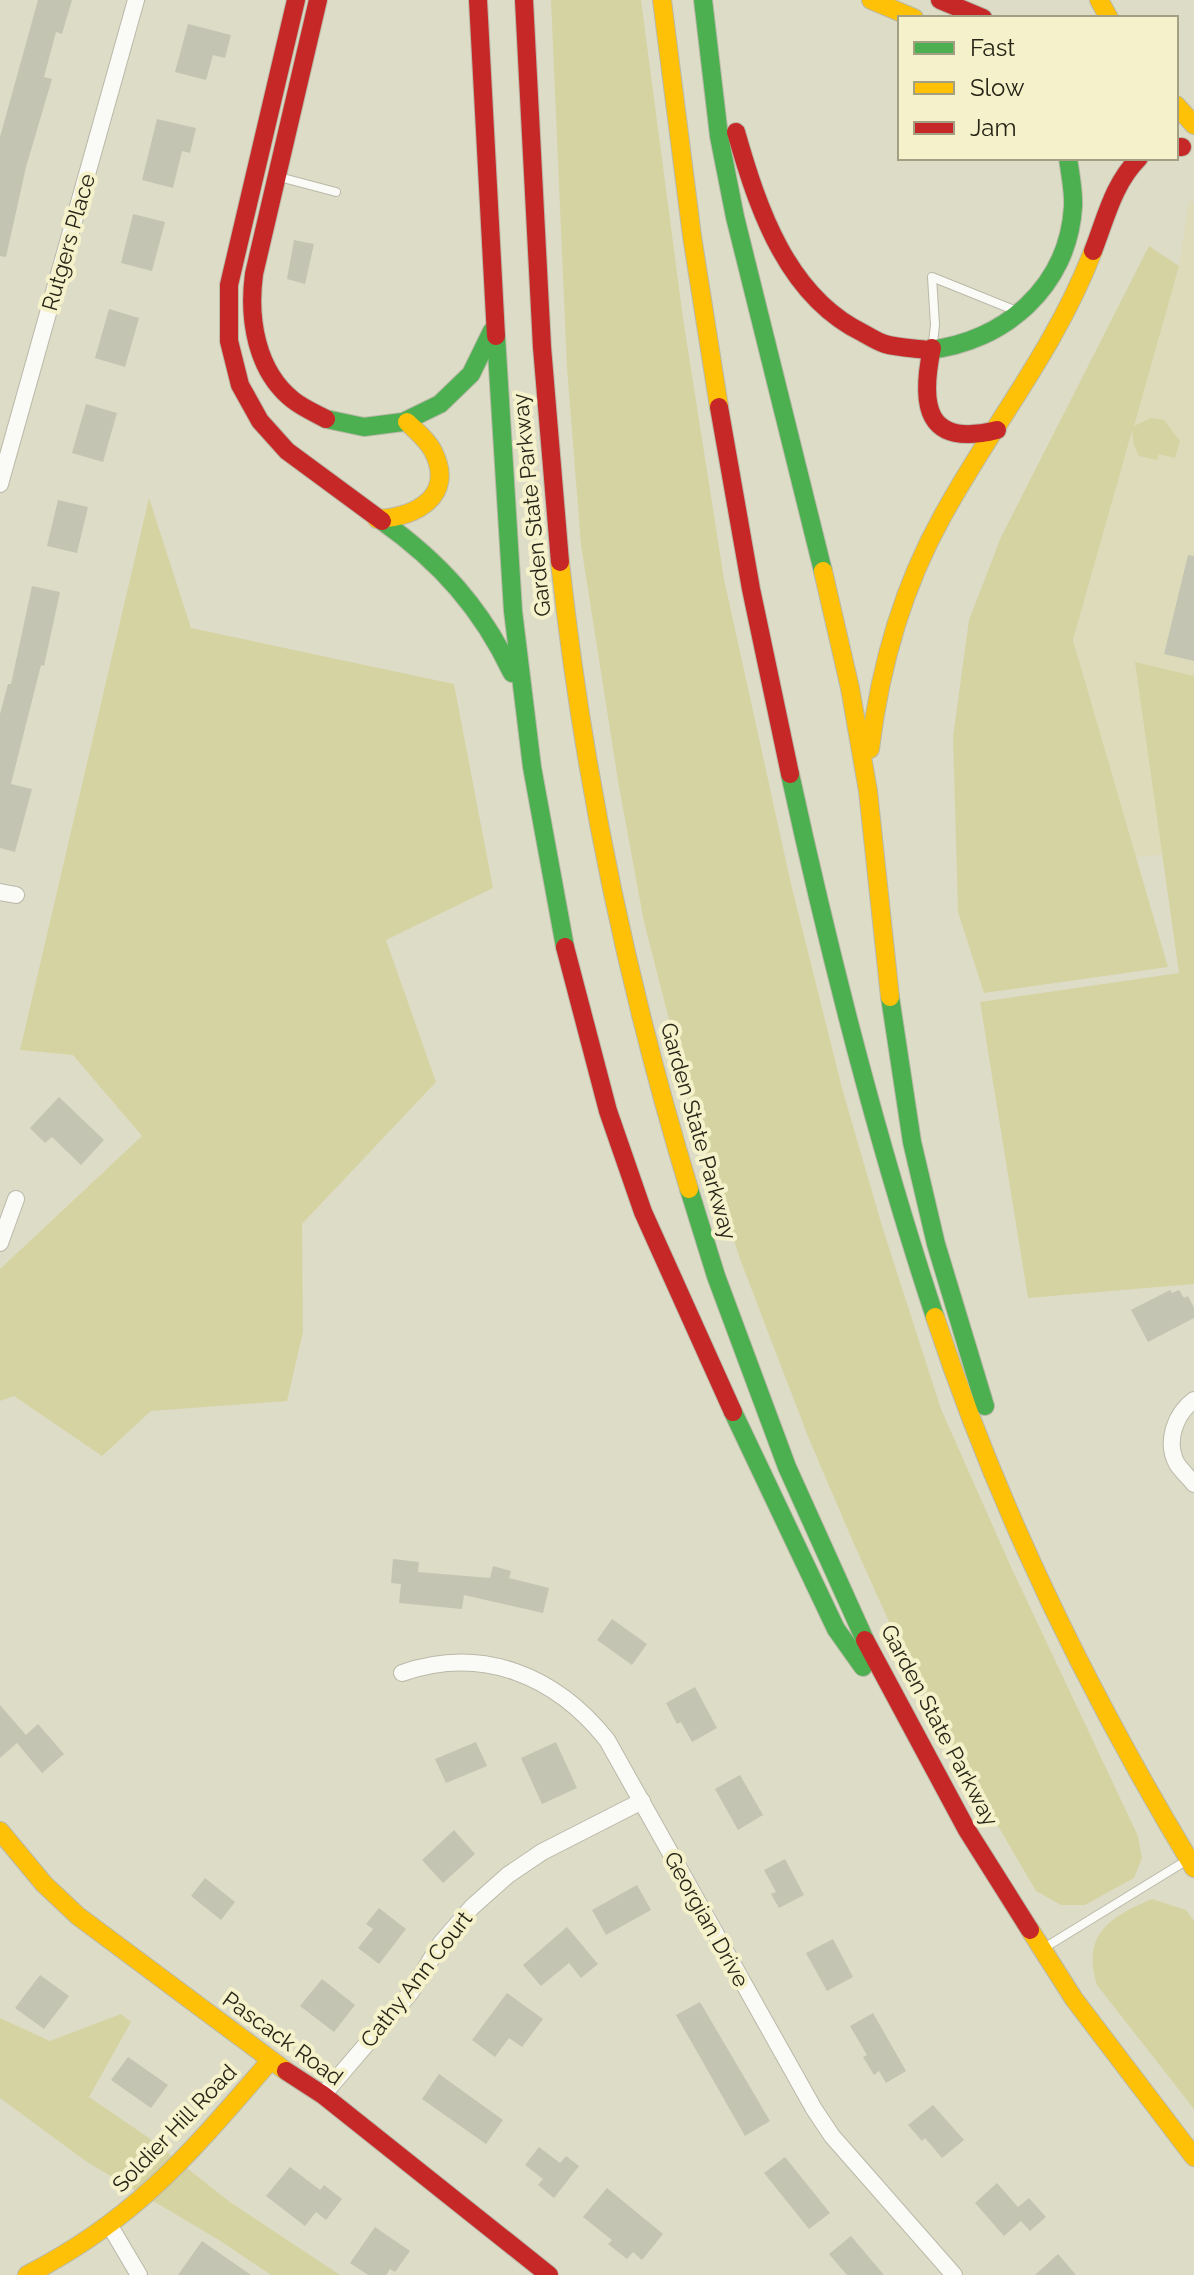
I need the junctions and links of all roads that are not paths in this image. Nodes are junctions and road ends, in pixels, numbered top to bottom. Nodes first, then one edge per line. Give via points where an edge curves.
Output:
1 (136, 0) edge
2 (296, 0) edge
3 (318, 0) edge
4 (478, 0) edge
5 (524, 0) edge
6 (662, 0) edge
7 (871, 0) edge
8 (940, 0) edge
9 (704, 5) edge
10 (909, 16) edge
11 (978, 16) edge
12 (1178, 107) edge
13 (1194, 126) edge
14 (1069, 160) edge
15 (1137, 160) edge
16 (277, 177) junction
17 (336, 192) dead end
18 (1022, 313) junction
19 (495, 321) junction
20 (932, 348) junction
21 (407, 422) junction
22 (997, 430) junction
23 (3, 465) edge
24 (0, 484) edge
25 (377, 519) junction
26 (522, 699) junction
27 (868, 791) junction
28 (16, 1199) dead end
29 (0, 1243) edge
30 (1189, 1404) edge
31 (1194, 1484) edge
32 (1018, 1532) junction
33 (402, 1673) dead end
34 (926, 1757) junction
35 (642, 1801) junction
36 (0, 1831) edge
37 (1191, 1864) edge
38 (1041, 1950) junction
39 (270, 2061) junction
40 (323, 2095) junction
41 (1194, 2157) edge
42 (110, 2226) junction
43 (27, 2275) edge
44 (139, 2275) edge
45 (549, 2275) edge
46 (954, 2275) edge

1 - 23 street, Rutgers Place
2 - 25 main road via 229,285 230,354 253,412 280,446
3 - 16 main road
4 - 19 main road
5 - 34 main road, Garden State Parkway via 539,317 557,544 585,751 619,929 717,1279 796,1487
6 - 32 main road via 704,323 759,638 798,817 893,1182 962,1393
7 - 10 main road
8 - 11 main road
9 - 20 main road via 746,168 794,273 822,307 855,332 890,345
9 - 27 main road via 732,203 840,639
12 - 13 main road
14 - 18 main road via 1074,213 1067,248 1047,284
15 - 22 main road via 1122,176 1059,328
16 - 17 lane
16 - 21 main road via 251,302 262,357 292,398 322,417 356,426
18 - 20 main road via 979,339
18 - 20 lane via 932,277
19 - 21 main road via 479,362 457,392
19 - 26 main road
20 - 22 main road via 925,395 932,418 954,434
21 - 25 main road via 431,447 438,467 437,488 415,513
22 - 27 main road via 942,516 907,587 877,698
23 - 24 street, Rutgers Place
25 - 26 main road via 433,561 481,614
26 - 34 main road via 544,839 580,1009 643,1212 836,1629
27 - 32 main road via 886,967 912,1142
28 - 29 street
30 - 31 street via 1172,1431 1176,1462
32 - 37 main road via 1082,1668
33 - 35 street, Georgian Drive via 444,1663 475,1663 536,1679 588,1716
34 - 38 main road, Garden State Parkway
35 - 40 street, Cathy Ann Court via 542,1852 472,1907 441,1943 411,1992
35 - 46 street, Georgian Drive via 814,2109
36 - 39 main road, Pascack Road via 78,1916
37 - 38 lane
38 - 41 main road, Garden State Parkway
39 - 40 main road, Pascack Road
39 - 42 main road, Soldier Hill Road via 151,2193
40 - 45 main road, Pascack Road
42 - 43 main road, Soldier Hill Road
42 - 44 street

